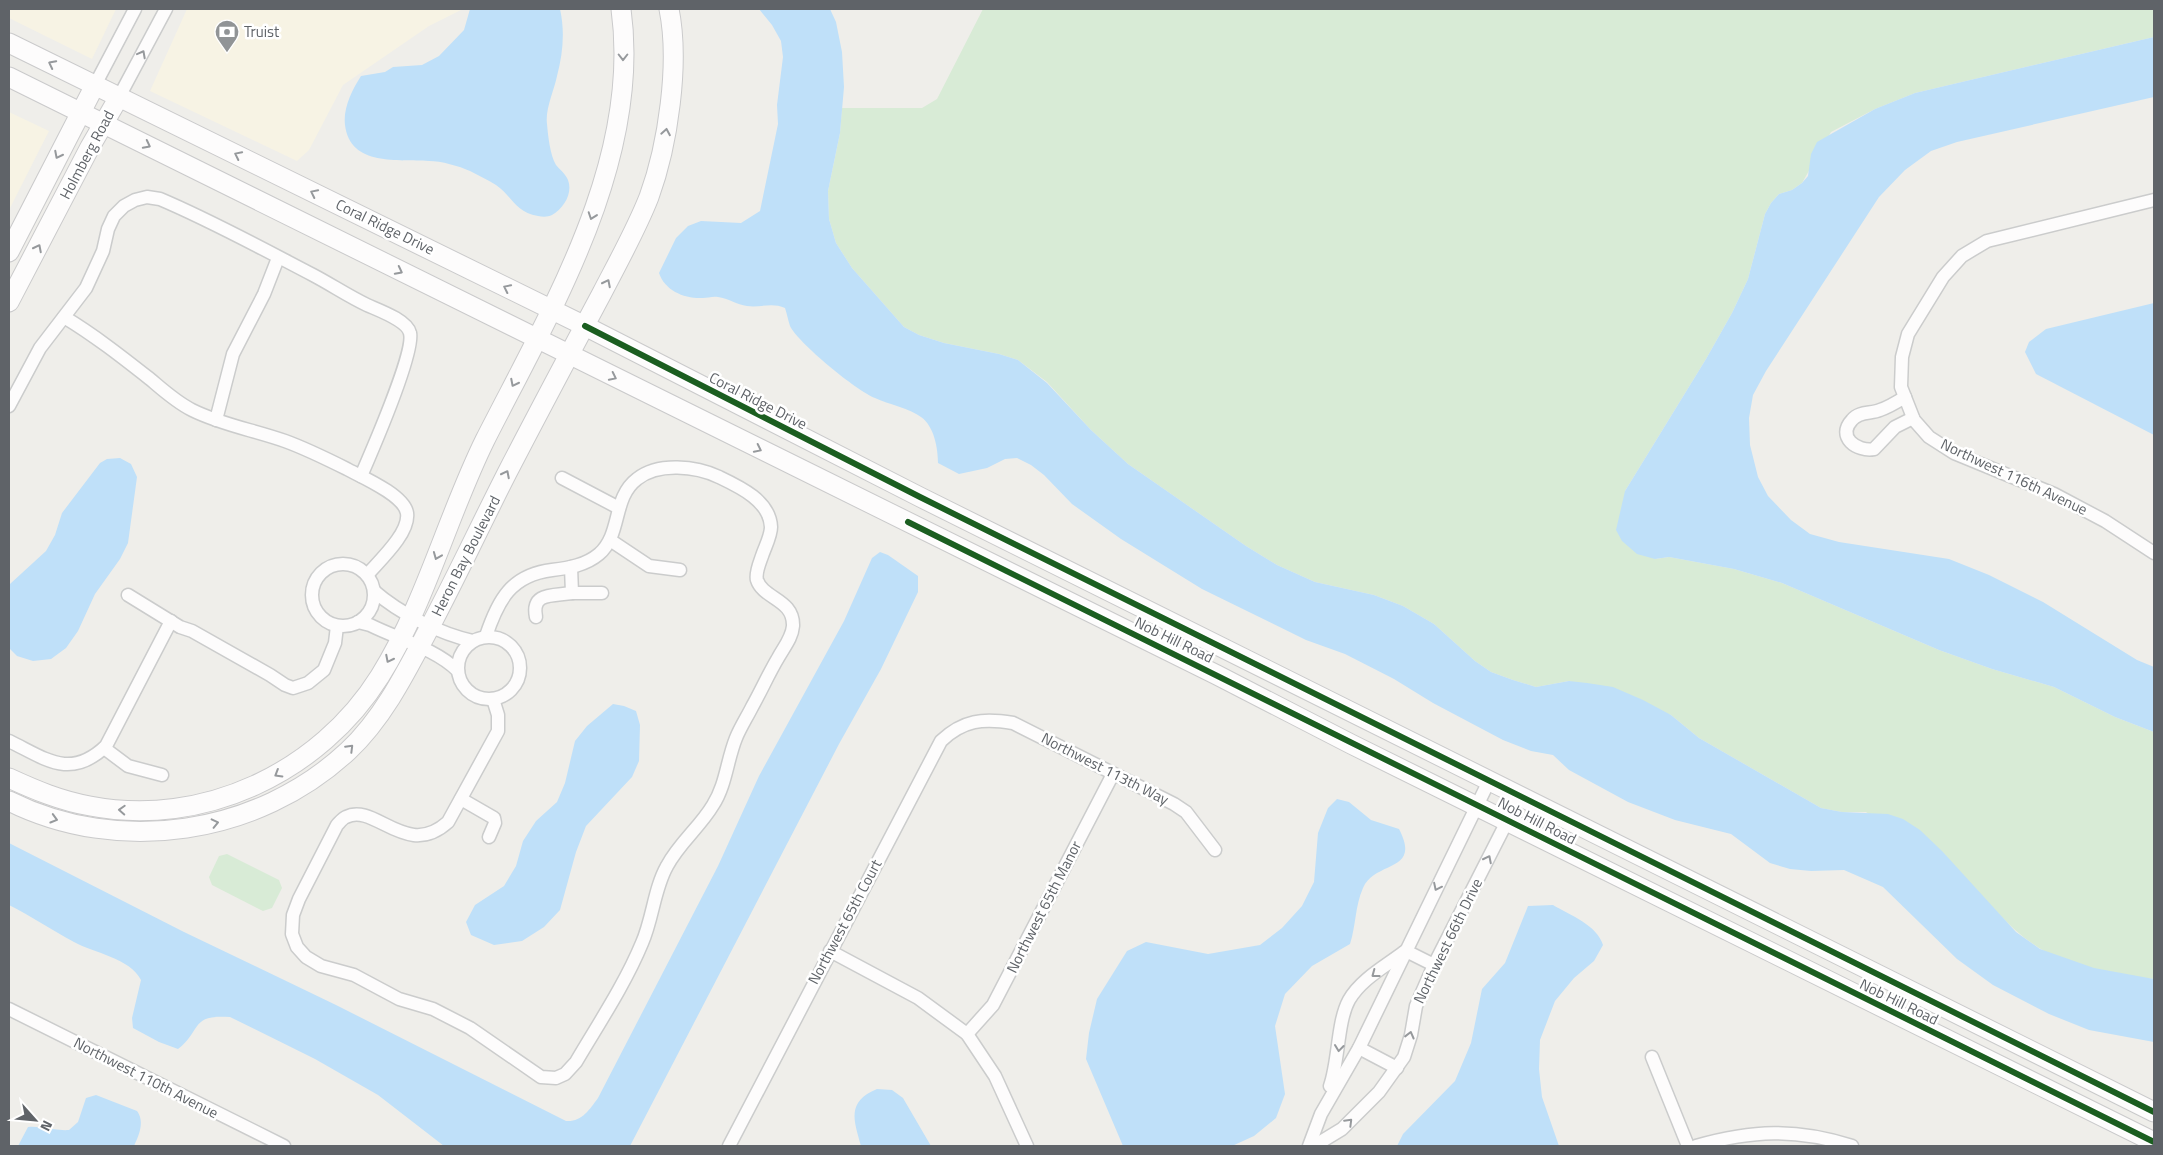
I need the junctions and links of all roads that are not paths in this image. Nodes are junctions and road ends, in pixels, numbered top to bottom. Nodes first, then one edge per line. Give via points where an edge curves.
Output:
1 (135, 9) edge
2 (166, 9) edge
3 (621, 9) edge
4 (669, 9) edge
5 (9, 43) edge
6 (9, 77) edge
7 (95, 85) junction
8 (119, 97) junction
9 (81, 112) junction
10 (103, 123) junction
11 (2154, 200) edge
12 (9, 252) edge
13 (278, 258) junction
14 (9, 302) edge
15 (551, 309) junction
16 (64, 317) junction
17 (584, 326) junction
18 (536, 339) junction
19 (569, 356) junction
20 (9, 406) edge
21 (1909, 408) junction
22 (216, 420) junction
23 (361, 476) junction
24 (562, 478) dead end
25 (920, 497) joint
26 (618, 508) junction
27 (610, 540) junction
28 (2154, 553) edge
29 (571, 568) junction
30 (680, 570) dead end
31 (367, 574) junction
32 (374, 592) junction
33 (572, 593) junction
34 (602, 593) dead end
35 (128, 596) dead end
36 (411, 615) junction
37 (536, 618) dead end
38 (171, 621) junction
39 (358, 622) junction
40 (337, 626) junction
41 (431, 626) junction
42 (486, 636) junction
43 (399, 639) junction
44 (473, 641) junction
45 (419, 647) junction
46 (458, 671) junction
47 (492, 699) junction
48 (977, 722) joint
49 (9, 741) edge
50 (104, 748) junction
51 (1113, 774) junction
52 (162, 775) dead end
53 (9, 778) edge
54 (1490, 781) junction
55 (1520, 796) junction
56 (461, 799) junction
57 (9, 801) edge
58 (1477, 805) junction
59 (1508, 821) junction
60 (488, 837) dead end
61 (1215, 850) dead end
62 (830, 951) junction
63 (1406, 951) junction
64 (1434, 965) junction
65 (9, 1009) edge
66 (967, 1034) junction
67 (1359, 1048) junction
68 (1652, 1057) dead end
69 (1397, 1068) junction
70 (2154, 1112) edge
71 (1321, 1114) junction
72 (2154, 1142) edge
73 (732, 1144) edge
74 (284, 1146) edge
75 (1027, 1146) edge
76 (1310, 1146) edge
77 (1314, 1146) edge
78 (1688, 1146) edge
79 (1696, 1146) edge
80 (1852, 1146) edge

1 - 7 street, Holmberg Road
8 -> 2 street, Holmberg Road
3 -> 15 main road, Heron Bay Boulevard via 624,72 604,181 586,232
17 -> 4 main road, Heron Bay Boulevard via 649,196 667,133 673,74
7 -> 5 main road, Coral Ridge Drive
6 - 9 main road
7 - 8 main road, Coral Ridge Drive
7 - 9 main road, Holmberg Road
8 - 10 main road, Holmberg Road
15 -> 8 main road, Coral Ridge Drive
9 - 10 main road
9 -> 12 main road, Holmberg Road
14 -> 10 main road, Holmberg Road
10 -> 18 main road
11 - 21 street via 1987,241 1962,256 1942,277 1908,334 1902,358 1901,387
13 - 16 street via 160,199 147,197 135,200 114,216 95,271
13 - 22 street via 261,301 233,354
13 - 23 street via 395,318 410,332 411,344 405,365
15 - 17 main road, Coral Ridge Drive
15 - 18 main road, Heron Bay Boulevard
16 - 20 street via 40,348
16 - 22 street via 169,395
17 - 19 main road, Heron Bay Boulevard
17 - 25 main road, Coral Ridge Drive
18 - 19 main road
18 -> 36 main road, Heron Bay Boulevard via 477,457
41 -> 19 main road, Heron Bay Boulevard
19 -> 58 main road, Nob Hill Road
21 - 21 street via 1859,414 1852,419 1848,439 1862,450 1874,449
21 - 28 street, Northwest 116th Avenue via 1930,437 1954,453 2054,494 2105,521
22 - 23 street via 285,441
23 - 31 street via 404,504 407,513 406,522 393,546
24 - 26 street
25 - 54 main road, Nob Hill Road
26 - 27 street
26 - 56 street via 624,493 635,480 650,471 693,469 741,488 760,502 769,514 771,529 756,578 762,588 783,603 792,616 793,627 790,640 736,739 713,806 680,846 661,877 649,924 631,966 576,1062 556,1078 541,1077 462,1024 433,1009 399,999 354,975 321,966 296,947 292,934 293,915 337,824 358,814 410,834 424,836 438,831 448,822
27 - 29 street via 598,555
27 - 30 street via 649,566
29 - 33 street
29 - 42 street via 542,571 524,577 508,590
31 - 32 street
31 - 40 street via 348,564 337,564 327,568 313,584 312,600 319,615
32 - 36 street
32 - 39 street via 371,609
33 - 34 street
33 - 37 street via 536,602
35 - 38 street
36 - 41 street
36 - 43 main road, Heron Bay Boulevard
38 - 40 street via 293,688 308,683 324,670 336,644
38 - 50 street
39 - 40 street
39 - 43 street
41 - 44 street
41 - 45 main road, Heron Bay Boulevard
42 - 44 street
42 - 47 street via 504,640 512,646 520,664 520,674 510,691
43 - 45 street
43 -> 53 main road, Heron Bay Boulevard via 358,708 330,738 268,780 231,796 197,806 122,810 65,800
44 - 46 street via 462,652
45 - 46 street via 448,661
57 -> 45 main road, Heron Bay Boulevard via 71,824 127,831 184,829 236,818 272,803 312,779 348,751 377,718 402,681
46 - 47 street via 460,681 474,695
47 - 56 street via 498,715 498,731
48 - 51 street, Northwest 113th Way via 1013,722
48 - 62 street, Northwest 65th Court via 963,724 941,741
49 - 50 street via 51,762 66,765 79,764
50 - 52 street via 128,766
51 - 61 street, Northwest 113th Way via 1186,812
51 - 66 street, Northwest 65th Manor via 993,1005
54 - 55 main road, Nob Hill Road
54 - 58 street
55 - 59 street, Northwest 66th Drive
55 - 70 main road, Nob Hill Road
56 - 60 street via 494,818
58 - 59 main road, Nob Hill Road
58 -> 63 street
64 -> 59 street, Northwest 66th Drive
59 - 72 main road, Nob Hill Road
62 - 66 street via 918,998
62 - 73 street, Northwest 65th Court
63 - 64 street
63 - 67 street
63 -> 71 street via 1360,985 1348,1001 1341,1027 1336,1071
69 -> 64 street, Northwest 66th Drive via 1411,1036 1416,1006
65 - 74 street, Northwest 110th Avenue
66 - 75 street via 995,1076
67 - 69 street
67 - 71 street
68 - 78 street
77 -> 69 street, Northwest 66th Drive via 1342,1129 1379,1092
71 - 76 street
79 - 80 street via 1723,1138 1795,1132

